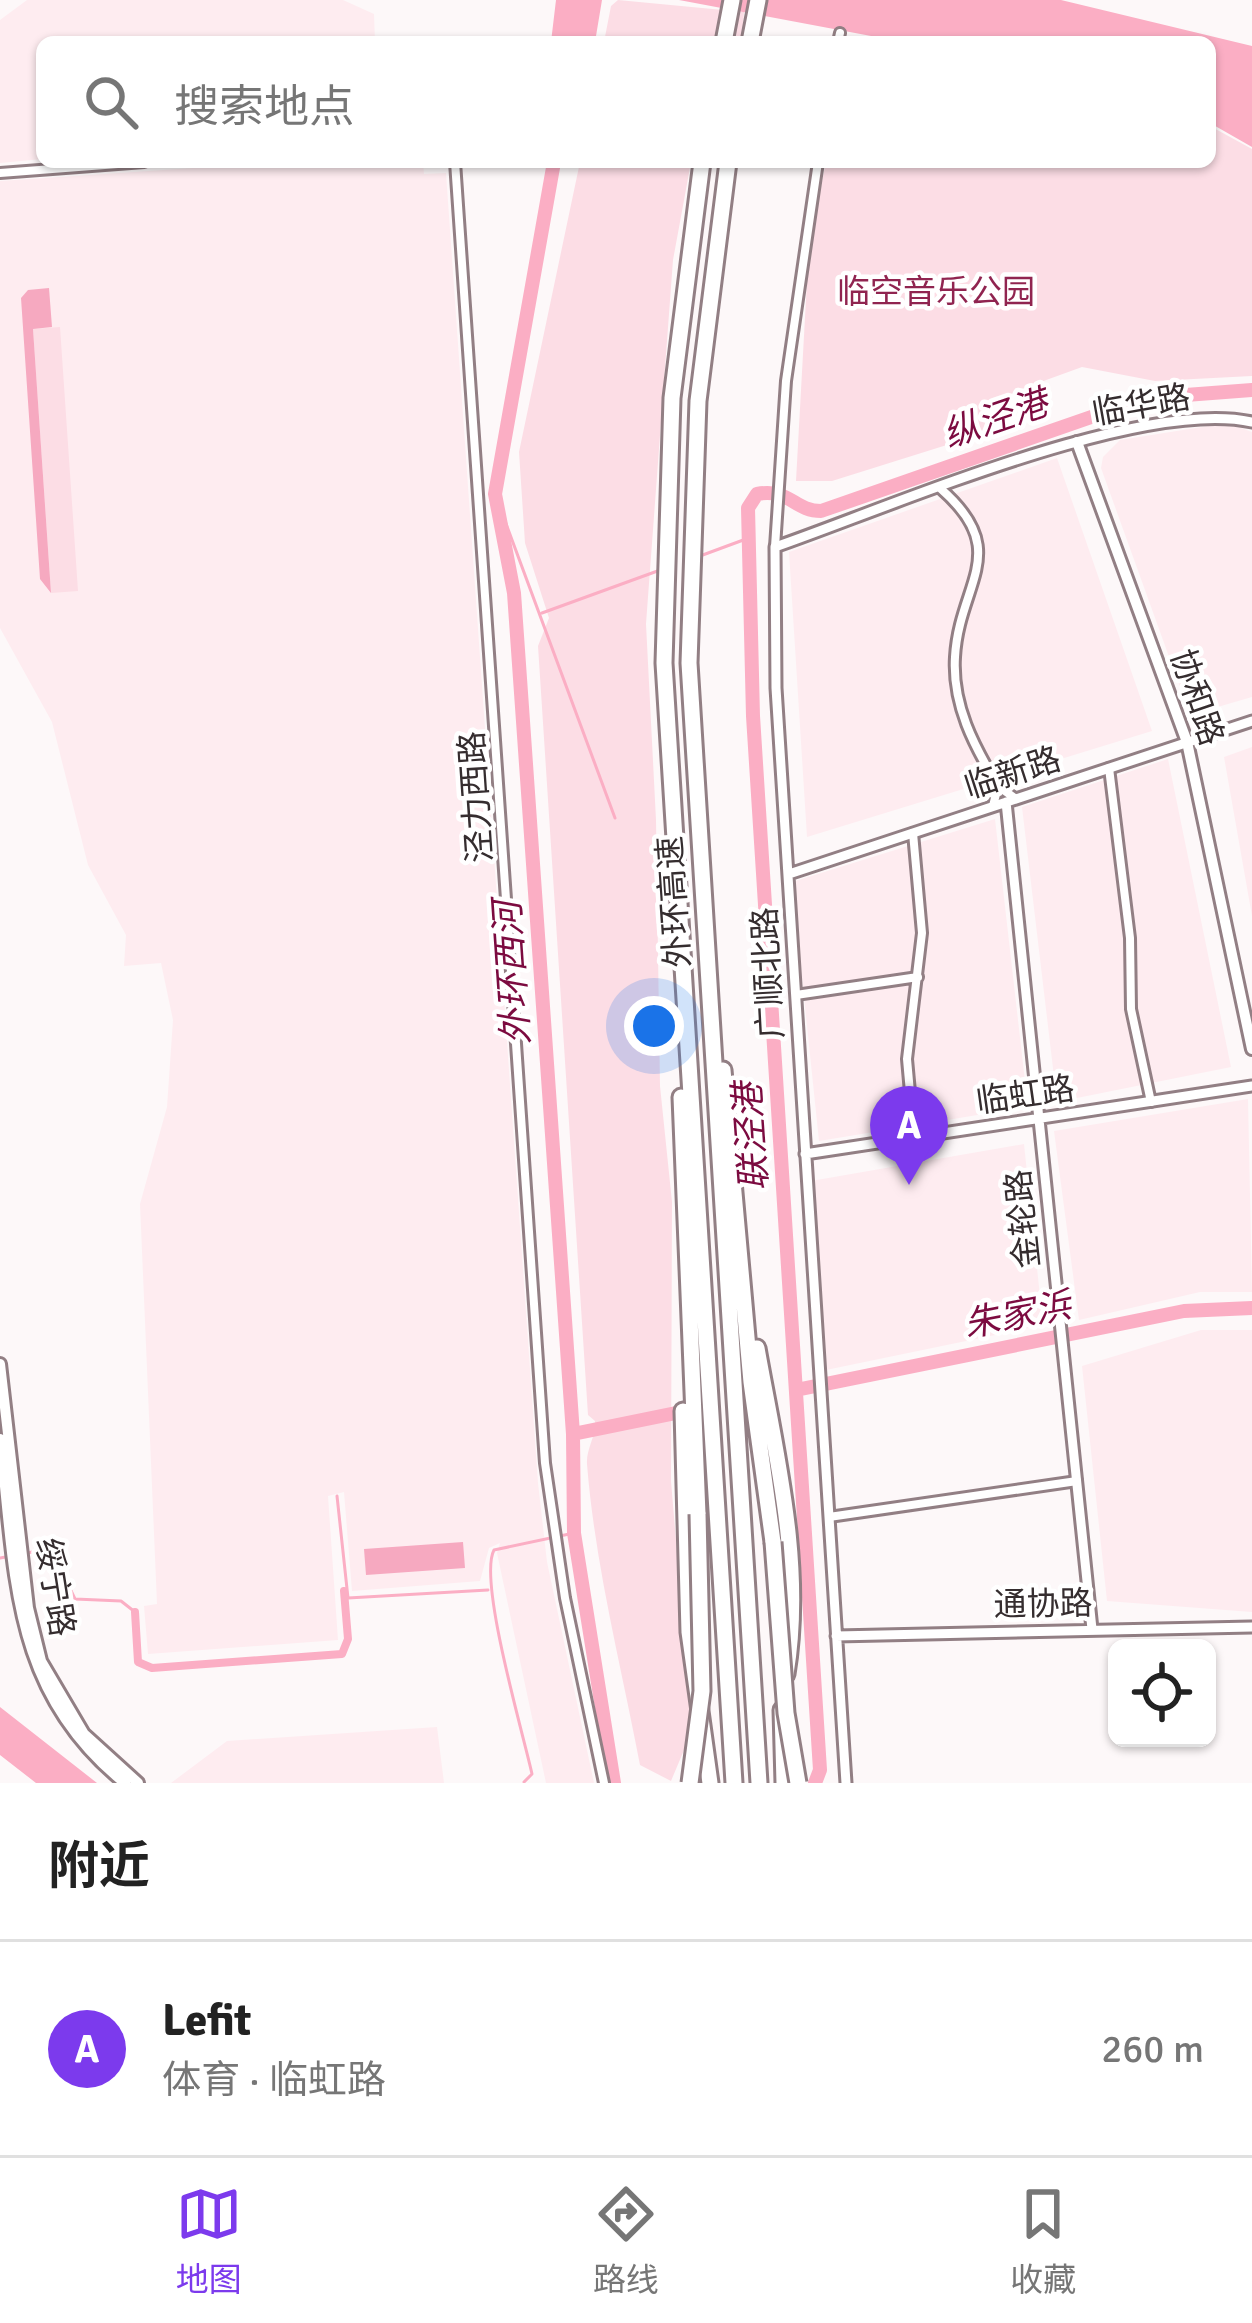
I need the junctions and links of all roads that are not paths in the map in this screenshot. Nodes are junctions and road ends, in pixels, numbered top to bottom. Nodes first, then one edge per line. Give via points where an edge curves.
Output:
1 (732, 0) edge
2 (758, 0) edge
3 (725, 36) edge
4 (751, 36) edge
5 (65, 168) edge
6 (455, 168) edge
7 (701, 168) edge
8 (727, 168) edge
9 (817, 168) edge
10 (0, 173) edge
11 (1248, 421) edge
12 (1077, 442) junction
13 (941, 489) junction
14 (775, 547) junction
15 (1252, 721) edge
16 (1187, 742) junction
17 (1109, 768) junction
18 (998, 786) junction
19 (1011, 801) junction
20 (993, 806) junction
21 (913, 833) junction
22 (789, 874) junction
23 (703, 894) junction
24 (678, 896) junction
25 (918, 977) junction
26 (796, 995) junction
27 (1252, 1049) edge
28 (1252, 1086) edge
29 (1151, 1102) junction
30 (1039, 1118) junction
31 (914, 1137) junction
32 (806, 1154) junction
33 (742, 1262) junction
34 (687, 1270) junction
35 (0, 1364) edge
36 (0, 1439) edge
37 (1077, 1480) junction
38 (828, 1517) junction
39 (15, 1534) junction
40 (1252, 1627) edge
41 (1092, 1629) junction
42 (836, 1636) junction
43 (709, 1777) edge
44 (784, 1777) edge
45 (120, 1778) edge
46 (138, 1783) edge
47 (604, 1783) edge
48 (690, 1783) edge
49 (734, 1783) edge
50 (759, 1783) edge
51 (798, 1783) edge
52 (846, 1783) edge

1 - 3 highway
2 - 4 highway
5 - 10 street
6 - 47 street, 泾力西路 via 545,1463
7 - 24 highway, 外环高速 via 670,416 663,568
8 - 23 highway, 外环高速 via 689,559
9 - 14 street, 广顺北路 via 797,286
11 - 12 street, 临华路 via 1206,419
12 - 13 street, 临华路
12 - 16 main road, 协和路
13 - 14 street, 临华路
13 - 18 street via 965,511 979,544 955,677 964,720
14 - 22 street, 广顺北路
15 - 16 street, 临新路
16 - 17 street, 临新路
16 - 27 main road, 协和路
17 - 19 street, 临新路
17 - 29 street via 1131,1010
18 - 19 street
18 - 20 street
19 - 20 street, 临新路
19 - 30 street, 金轮路
20 - 21 street, 临新路
21 - 22 street, 临新路
21 - 25 street
22 - 26 street, 广顺北路
23 - 33 highway
23 - 50 highway, 外环高速
24 - 34 highway
24 - 49 highway, 外环高速
25 - 26 street
25 - 31 street via 907,1059
26 - 32 street, 广顺北路
28 - 29 street, 临虹路
29 - 30 street, 临虹路
30 - 31 street, 临虹路
30 - 37 street, 金轮路
31 - 32 street, 临虹路
32 - 38 street, 广顺北路
33 - 44 highway via 792,1572
33 - 51 highway, bridge
34 - 43 highway via 689,1632
34 - 48 highway, bridge via 703,1691
35 - 39 main road, 绥宁路
36 - 39 main road, 绥宁路
37 - 38 street
37 - 41 street, 金轮路
38 - 42 street, 广顺北路
39 - 45 main road, 绥宁路 via 52,1686
40 - 41 street, 通协路
41 - 42 street, 通协路
42 - 52 street, 广顺北路
45 - 46 main road, 绥宁路

